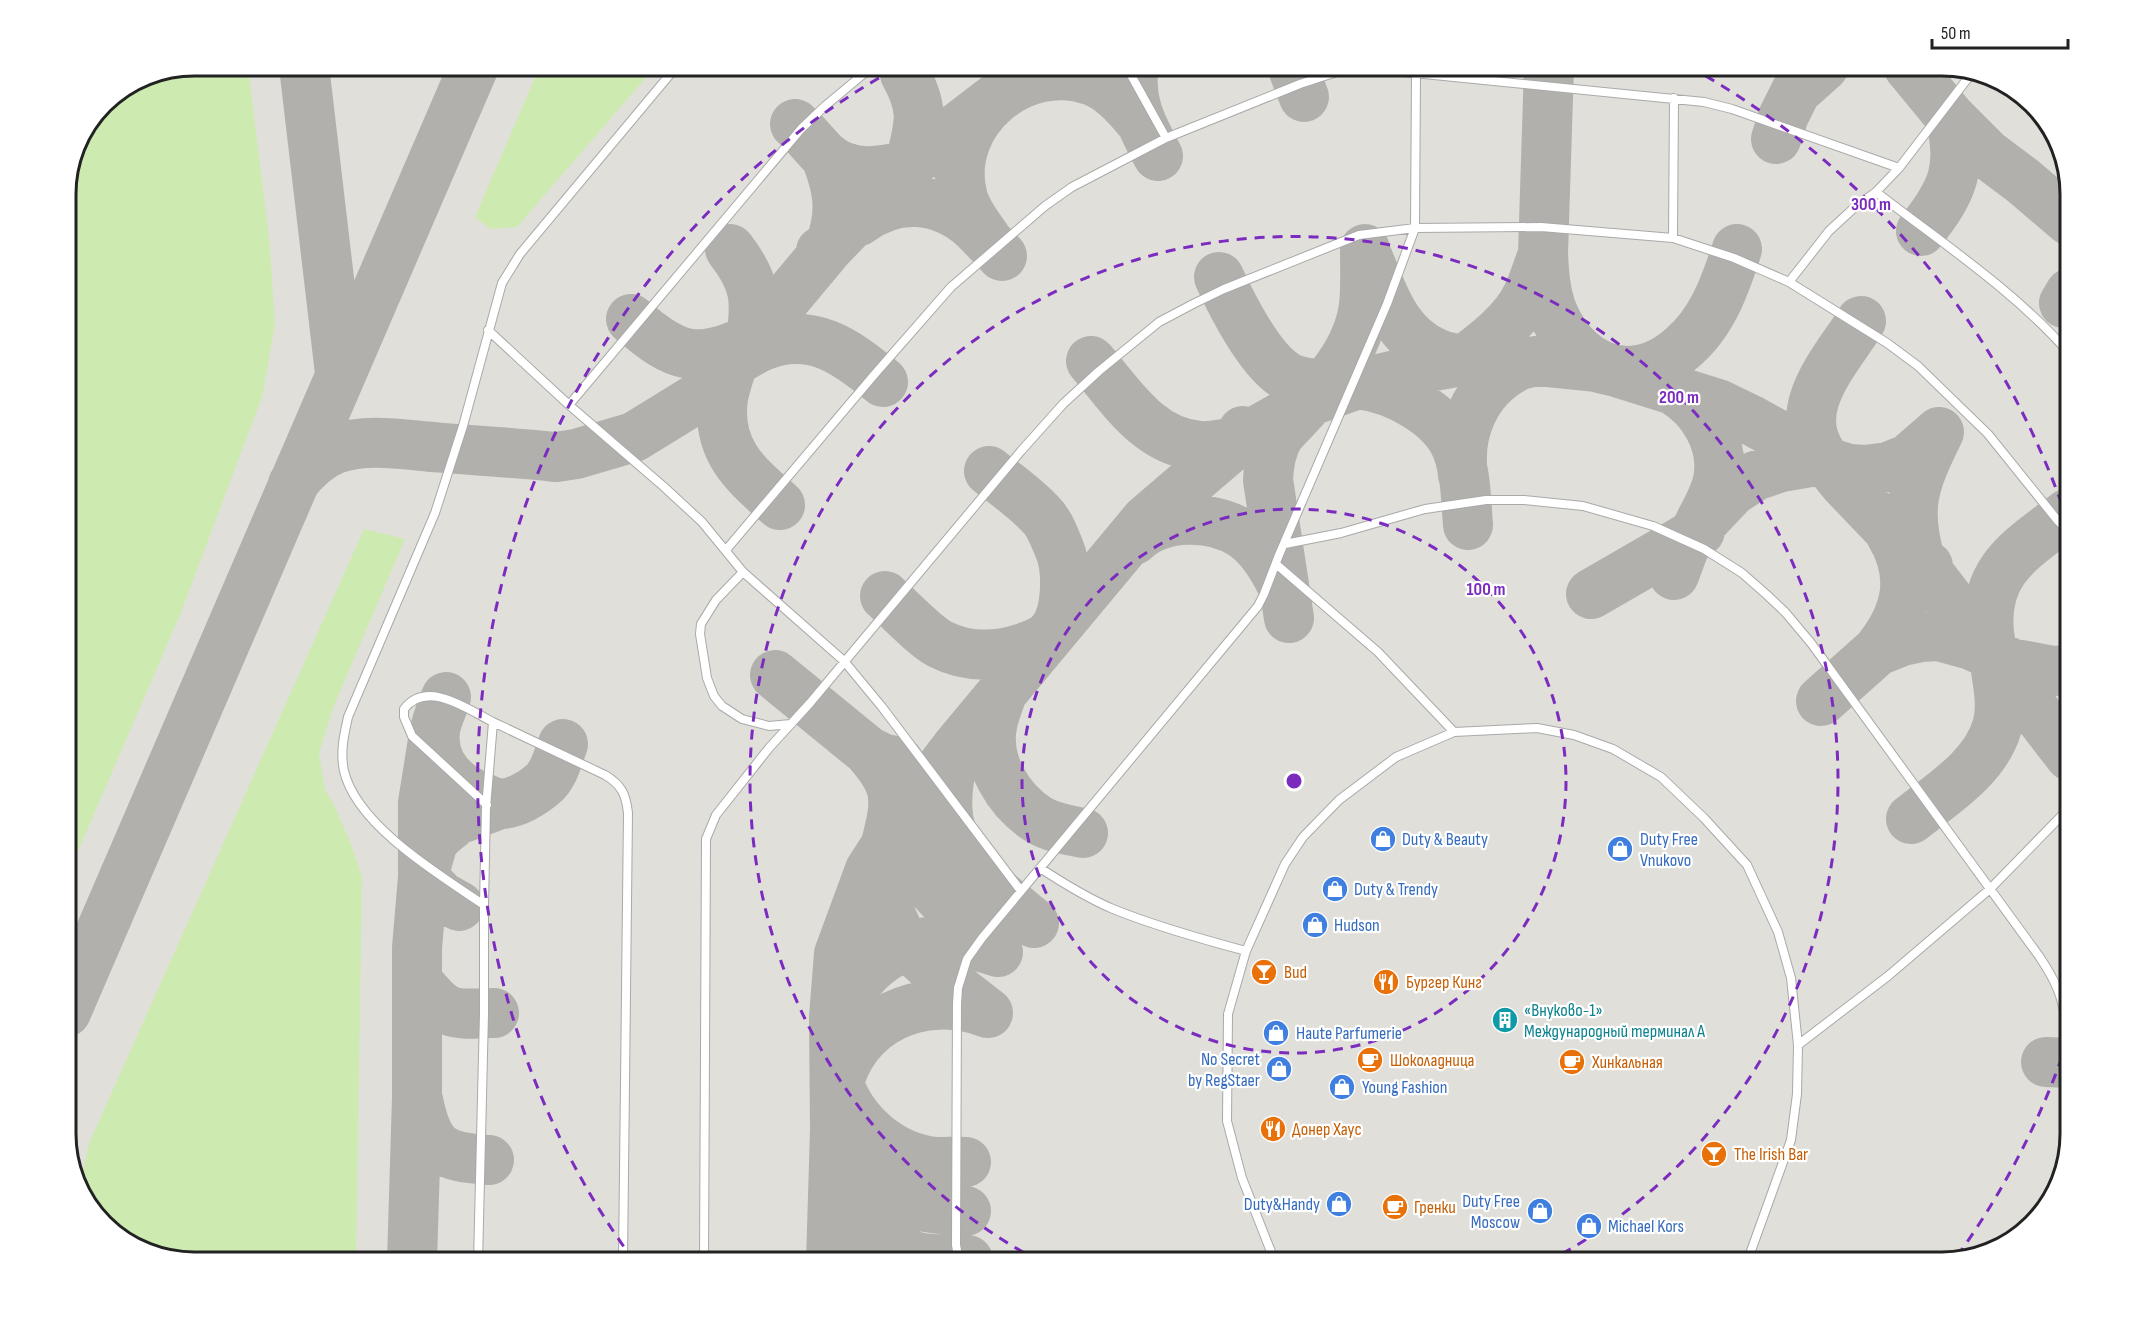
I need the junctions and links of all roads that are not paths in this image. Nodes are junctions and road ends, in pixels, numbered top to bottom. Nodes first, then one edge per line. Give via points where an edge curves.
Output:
1 (669, 76) edge
2 (861, 76) edge
3 (1132, 76) edge
4 (1324, 76) edge
5 (1416, 76) edge
6 (1438, 76) edge
7 (1966, 80) edge
8 (1674, 98) junction
9 (1166, 138) junction
10 (1899, 168) junction
11 (1876, 192) junction
12 (1415, 228) junction
13 (1672, 238) junction
14 (1789, 282) junction
15 (488, 330) junction
16 (2059, 343) edge
17 (568, 405) junction
18 (2059, 522) edge
19 (1286, 544) junction
20 (726, 550) junction
21 (1276, 564) junction
22 (743, 572) junction
23 (844, 661) junction
24 (493, 722) junction
25 (791, 724) junction
26 (1454, 732) junction
27 (487, 805) junction
28 (2060, 818) edge
29 (1040, 868) junction
30 (1990, 889) junction
31 (1021, 891) junction
32 (484, 905) junction
33 (1246, 951) junction
34 (2060, 993) edge
35 (1798, 1045) junction
36 (478, 1252) edge
37 (623, 1252) edge
38 (704, 1252) edge
39 (957, 1252) edge
40 (1271, 1252) edge
41 (1751, 1252) edge

1 - 15 lane via 520,254 502,283
2 - 17 lane via 801,129
3 - 9 lane
4 - 9 lane
5 - 12 lane
6 - 8 lane
7 - 10 lane
8 - 10 lane via 1732,109
8 - 13 lane
9 - 20 lane via 1072,187 951,287
10 - 11 lane
11 - 14 lane via 1829,231
11 - 16 lane via 1977,268
12 - 13 lane via 1541,227
12 - 19 lane
12 - 23 lane via 1359,235 1224,289 1159,322 1063,404
13 - 14 lane via 1734,258
14 - 18 lane via 1918,366 1988,434
15 - 17 lane
15 - 32 lane via 435,513 348,717 342,746 344,771 364,809 424,864
17 - 20 lane via 663,486
19 - 21 lane
19 - 30 lane via 1425,509 1486,500 1583,506 1689,541 1742,573 1785,612
20 - 22 lane
21 - 26 lane via 1378,652
21 - 29 lane via 1258,606
22 - 23 lane
22 - 25 lane via 716,600 701,624 707,678 722,706 742,719 769,726
23 - 25 lane
23 - 31 lane
24 - 27 lane
24 - 27 lane via 432,695 415,698 404,709 412,736
24 - 37 lane via 605,775 616,782 626,799
25 - 38 lane via 716,815 706,839
26 - 33 lane via 1396,756 1339,800 1303,837 1285,864
26 - 35 lane via 1537,728 1574,735 1613,749 1661,777 1747,865 1784,950
27 - 32 lane
28 - 30 lane
29 - 31 lane
29 - 33 lane via 1112,909
30 - 34 lane via 2050,972
30 - 35 lane via 1888,976
31 - 39 lane via 967,959 958,988
32 - 36 lane
33 - 40 lane via 1228,1014 1227,1121 1242,1178
35 - 41 lane via 1791,1140

